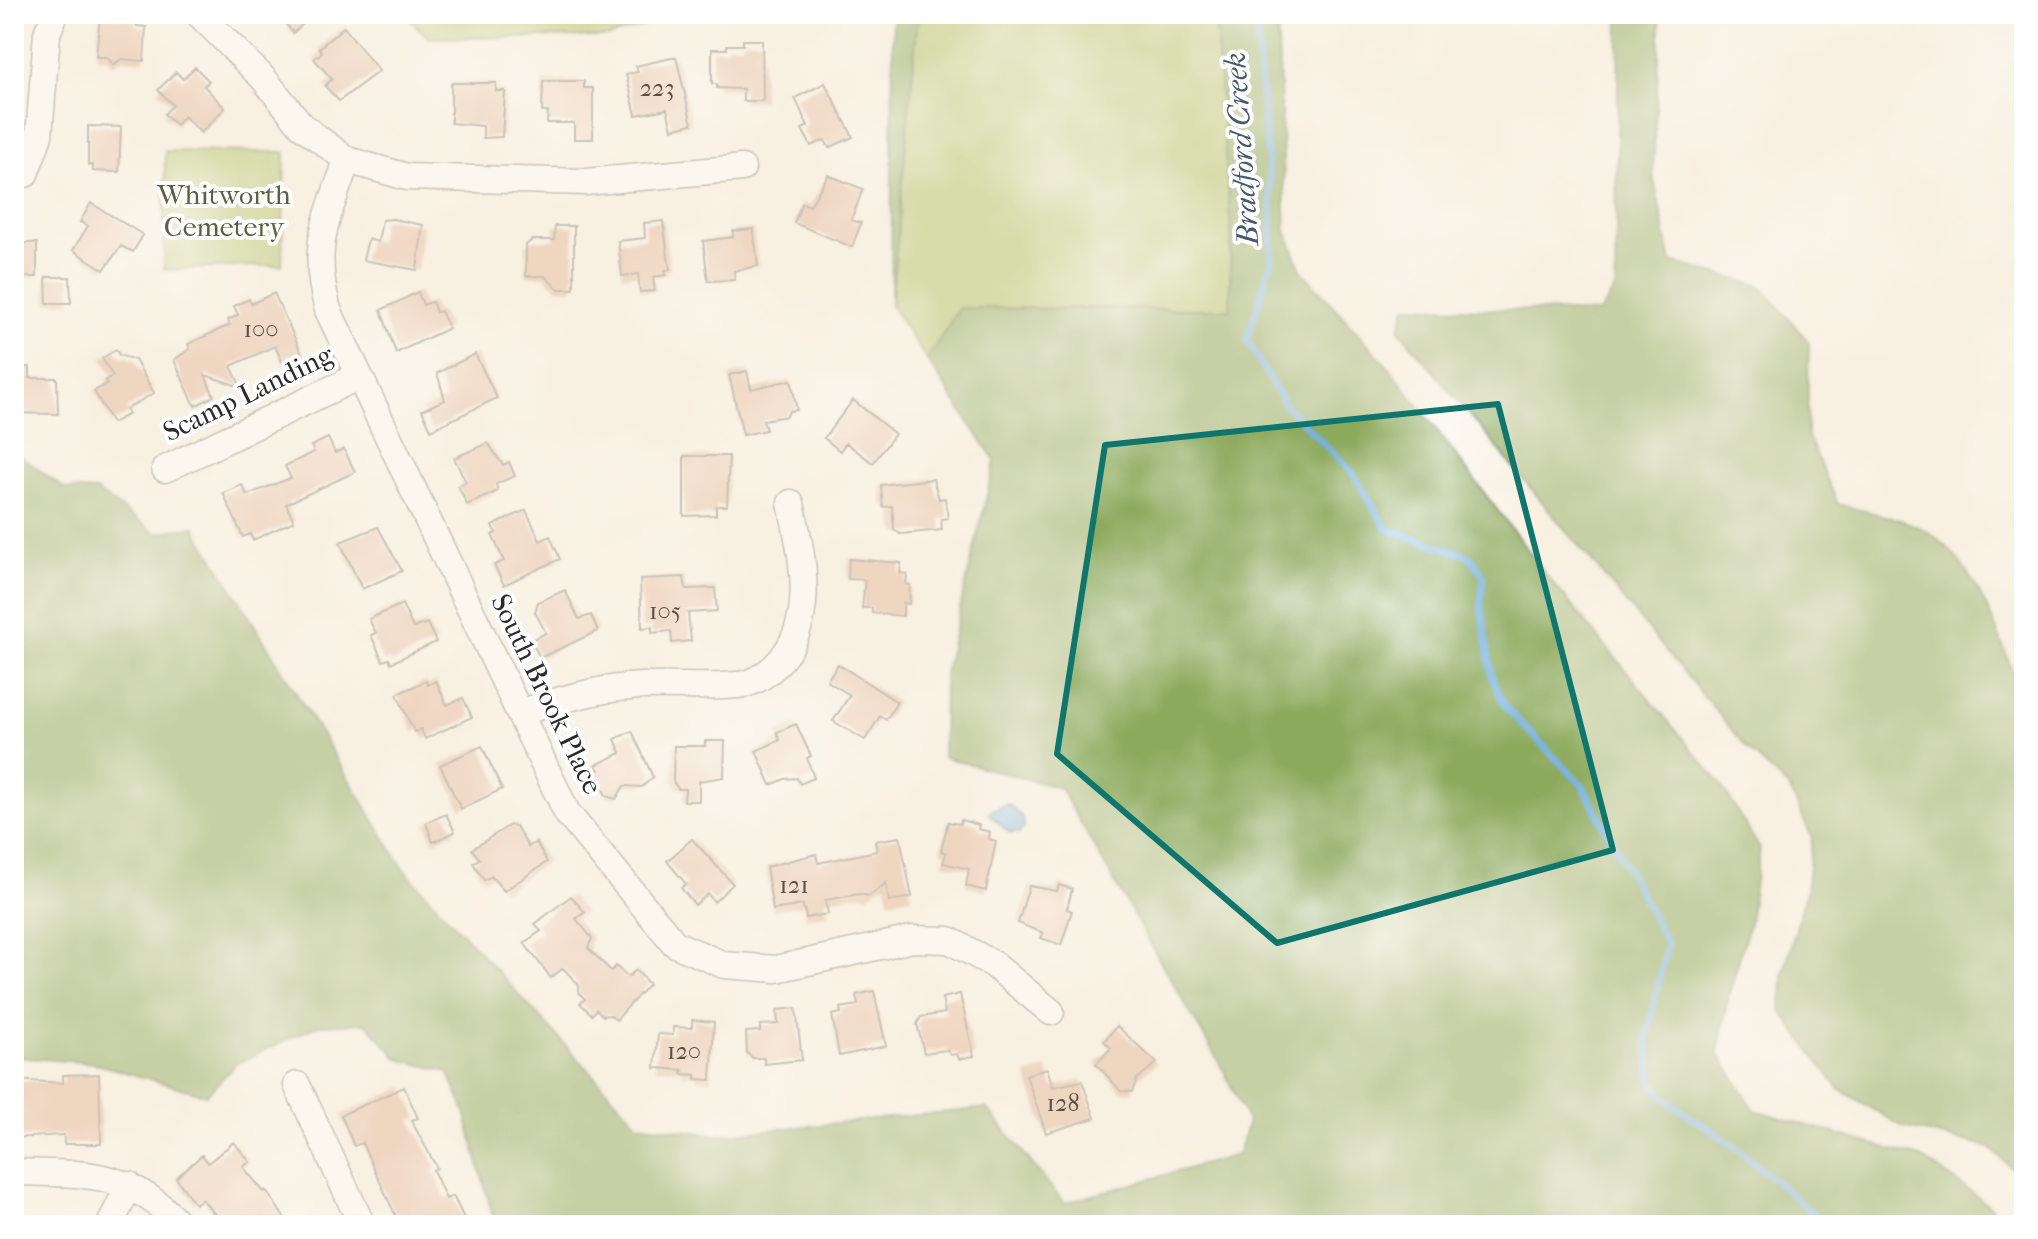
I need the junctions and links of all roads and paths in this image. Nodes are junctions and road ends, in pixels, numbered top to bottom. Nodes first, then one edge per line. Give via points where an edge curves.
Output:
1 (55, 14) edge
2 (199, 14) edge
3 (347, 160) junction
4 (742, 168) dead end
5 (25, 174) dead end
6 (359, 376) junction
7 (165, 469) dead end
8 (791, 503) dead end
9 (522, 712) junction
10 (1051, 1012) dead end
11 (297, 1085) dead end
12 (14, 1172) edge
13 (129, 1185) junction
14 (110, 1225) edge
15 (180, 1225) edge
16 (362, 1225) edge

1 - 5 street via 47,33 39,136
2 - 3 street via 302,126
3 - 4 street via 407,177 469,181 585,182
3 - 6 street, South Brook Place via 320,240 319,277 328,310
6 - 7 street, Scamp Landing
6 - 9 street, South Brook Place
8 - 9 street via 804,608 797,634 767,674 742,685 627,687
9 - 10 street, South Brook Place via 567,813 675,944 724,965 776,969 912,939 949,940 993,964
11 - 16 street
12 - 13 street via 96,1174
13 - 14 street
13 - 15 street via 147,1193

